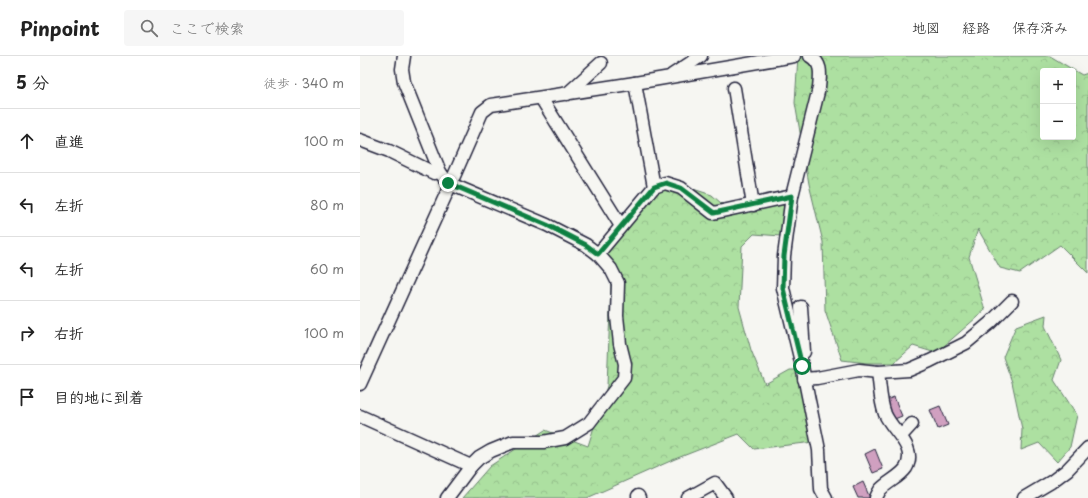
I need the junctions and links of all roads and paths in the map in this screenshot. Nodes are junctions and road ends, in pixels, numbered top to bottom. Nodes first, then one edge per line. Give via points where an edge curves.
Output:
1 (404, 56) edge
2 (701, 56) edge
3 (794, 56) edge
4 (810, 56) edge
5 (601, 63) dead end
6 (666, 78) junction
7 (635, 83) junction
8 (734, 88) dead end
9 (567, 94) junction
10 (541, 98) junction
11 (360, 140) edge
12 (440, 172) junction
13 (448, 183) junction
14 (654, 187) junction
15 (792, 196) junction
16 (753, 205) junction
17 (621, 226) junction
18 (598, 254) junction
19 (1012, 301) dead end
20 (801, 307) dead end
21 (802, 366) junction
22 (878, 372) junction
23 (804, 379) junction
24 (360, 384) edge
25 (360, 416) edge
26 (912, 424) dead end
27 (901, 436) junction
28 (1088, 448) edge
29 (471, 466) junction
30 (447, 498) edge
31 (688, 498) edge
32 (726, 498) edge
33 (826, 498) edge
34 (876, 498) edge
35 (1024, 498) edge

1 - 12 street via 404,82
2 - 6 street
3 - 6 street
4 - 15 street via 816,60 820,69 819,88
5 - 9 street
6 - 7 street
7 - 9 street
7 - 14 street
8 - 16 street
9 - 10 street
10 - 13 street via 491,105 482,112 454,176
10 - 17 street
11 - 12 street via 434,173
12 - 13 street
13 - 18 street via 547,225
13 - 24 street via 448,190
14 - 16 street via 666,183 681,188 714,213
14 - 17 street
15 - 16 street
15 - 21 street via 784,256 783,288
17 - 18 street
18 - 29 street via 611,269 618,283 617,316 624,378 589,423 565,438 543,442 513,442 491,451
19 - 22 street via 966,343 908,370
20 - 21 street via 804,348
21 - 23 street
22 - 23 street via 859,370
22 - 27 street via 885,415
23 - 33 street via 819,450 821,489
25 - 29 street
26 - 27 street
27 - 34 street via 908,451 909,461 905,470 881,490
28 - 35 street via 1068,470
29 - 30 street
31 - 32 street via 715,484

